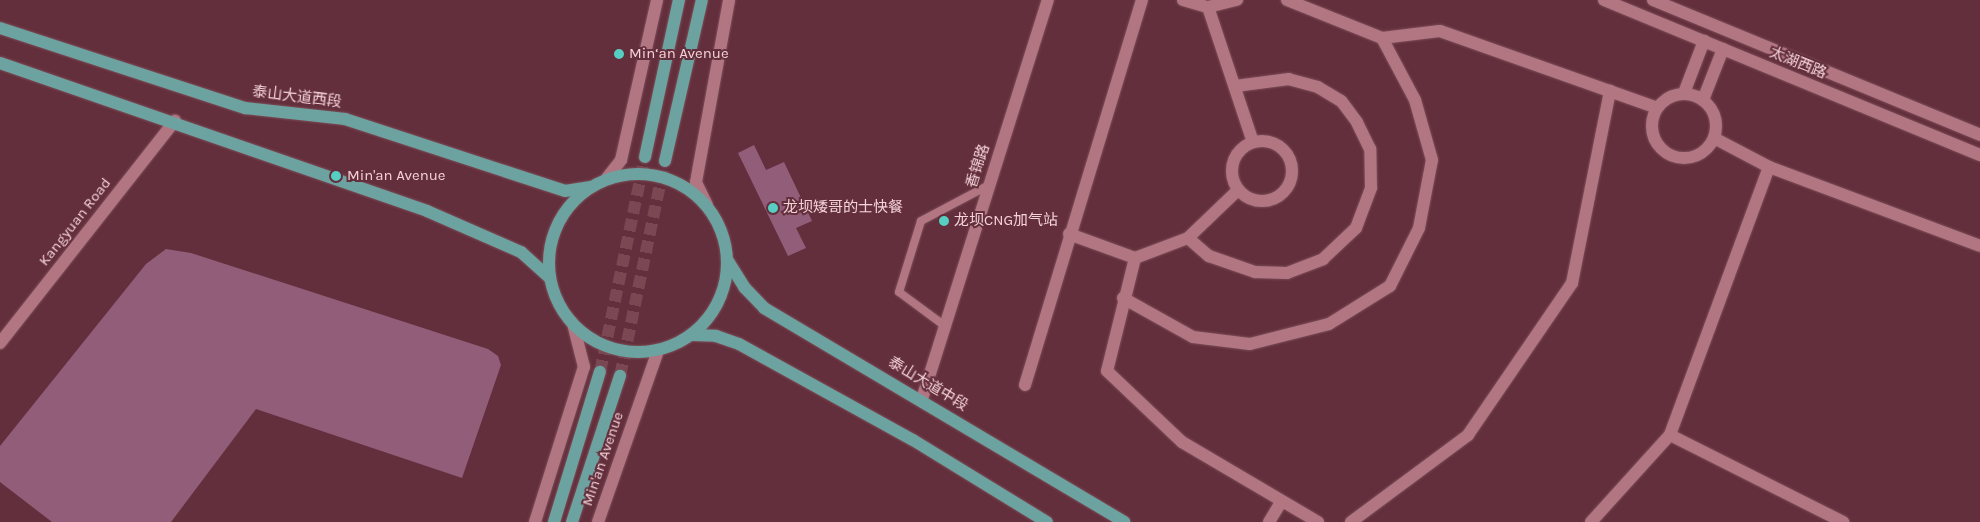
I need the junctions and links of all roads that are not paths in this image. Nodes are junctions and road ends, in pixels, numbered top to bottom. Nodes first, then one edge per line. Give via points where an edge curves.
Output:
1 (656, 0) edge
2 (679, 0) edge
3 (702, 0) edge
4 (729, 0) edge
5 (1048, 0) edge
6 (1142, 0) edge
7 (1183, 0) edge
8 (1237, 0) edge
9 (1287, 0) edge
10 (1604, 0) edge
11 (1654, 0) edge
12 (1208, 7) junction
13 (0, 28) edge
14 (1382, 38) junction
15 (1704, 41) junction
16 (1723, 49) junction
17 (0, 63) edge
18 (1235, 86) junction
19 (1610, 91) junction
20 (1684, 94) junction
21 (1703, 100) junction
22 (1657, 108) junction
23 (175, 121) junction
24 (1980, 135) edge
25 (1714, 138) junction
26 (1253, 142) junction
27 (1980, 155) edge
28 (645, 158) tunnel mouth
29 (665, 161) tunnel mouth
30 (1769, 167) junction
31 (607, 178) junction
32 (989, 185) junction
33 (591, 187) junction
34 (1238, 190) junction
35 (707, 205) junction
36 (1069, 234) junction
37 (1188, 238) junction
38 (1980, 246) edge
39 (1135, 258) junction
40 (728, 261) junction
41 (550, 278) junction
42 (1123, 298) junction
43 (573, 324) junction
44 (945, 326) junction
45 (692, 335) junction
46 (0, 343) edge
47 (658, 351) junction
48 (600, 372) tunnel mouth
49 (620, 376) tunnel mouth
50 (1025, 385) dead end
51 (922, 399) junction
52 (1670, 435) junction
53 (1282, 502) junction
54 (535, 522) edge
55 (554, 522) edge
56 (572, 522) edge
57 (598, 522) edge
58 (1047, 522) edge
59 (1124, 522) edge
60 (1269, 522) edge
61 (1318, 522) edge
62 (1351, 522) edge
63 (1591, 522) edge
64 (1843, 522) edge

1 - 31 street via 621,160
2 - 28 main road
3 - 29 main road
4 - 35 street via 696,182
5 - 32 street, 香锦路
6 - 36 street
7 - 12 street
8 - 12 street
9 - 14 street
10 - 15 street, 太湖西路
11 - 24 street, 太湖西路
12 - 18 street
13 - 33 main road, 泰山大道西段 via 245,108 345,119 565,191
14 - 19 street via 1440,31
14 - 42 street via 1414,100 1432,160 1420,228 1390,286 1329,324 1250,344 1193,337
15 - 16 street, 太湖西路
15 - 20 street
16 - 21 street
16 - 27 street, 太湖西路
17 - 23 main road
18 - 26 street
18 - 37 street via 1290,79 1318,87 1341,101 1357,122 1370,150 1371,188 1356,228 1323,259 1287,273 1255,272 1237,266 1209,256
19 - 22 street
19 - 62 street via 1572,283 1468,435
20 - 21 street
20 - 22 street via 1674,95
21 - 25 street via 1716,117
22 - 25 street via 1652,129 1660,148 1669,154 1690,158 1704,151
23 - 41 main road via 426,211 521,252
23 - 46 street, Kangyuan Road
25 - 30 street
26 - 34 street via 1233,162 1232,172
26 - 34 street via 1271,142 1279,146 1291,161 1291,179 1281,195 1264,201
30 - 38 street
30 - 52 street
31 - 33 main road
31 - 35 main road via 646,174 666,178 684,186
32 - 44 street, 香锦路
32 - 44 lane via 921,221 900,292
33 - 41 main road via 576,198 558,222 549,251
34 - 37 street
35 - 40 main road via 722,231
36 - 39 street
36 - 50 street
37 - 39 street
39 - 42 street
40 - 45 main road via 724,291 717,308
40 - 51 main road, 泰山大道中段 via 744,287 764,308
41 - 43 main road via 558,303
42 - 53 street via 1107,371 1182,442
43 - 47 main road via 595,341 621,351
43 - 54 street via 584,366
44 - 51 street, 香锦路
45 - 47 main road
45 - 58 main road via 716,336 739,344 913,440
47 - 57 street, Min'an Avenue
48 - 55 main road, Min'an Avenue
49 - 56 main road, Min'an Avenue
51 - 59 main road, 泰山大道中段
52 - 63 street
52 - 64 street
53 - 60 street
53 - 61 street

